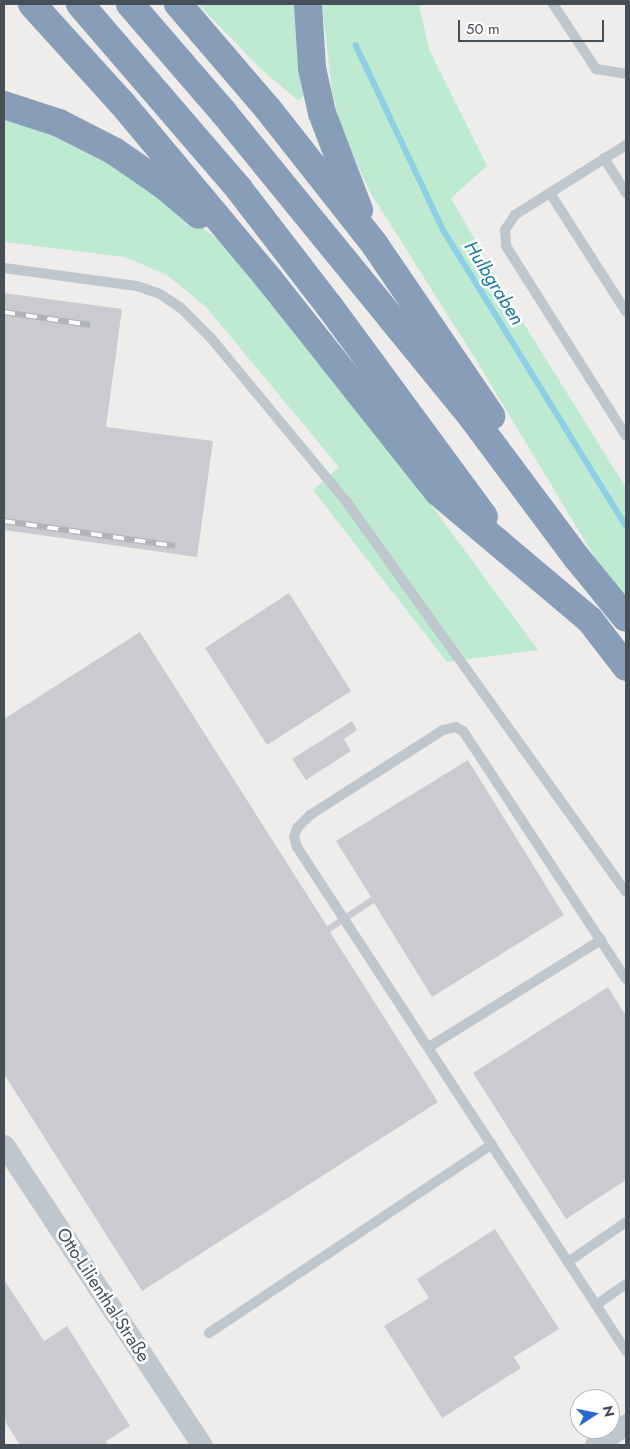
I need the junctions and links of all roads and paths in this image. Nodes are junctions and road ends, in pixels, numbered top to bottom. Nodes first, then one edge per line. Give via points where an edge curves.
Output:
1 (32, 4) edge
2 (80, 4) edge
3 (130, 4) edge
4 (178, 4) edge
5 (308, 4) edge
6 (553, 4) edge
7 (626, 74) edge
8 (4, 105) edge
9 (626, 145) edge
10 (604, 158) junction
11 (626, 192) edge
12 (550, 193) junction
13 (375, 245) junction
14 (246, 252) junction
15 (4, 268) edge
16 (626, 312) edge
17 (626, 436) edge
18 (510, 552) junction
19 (626, 612) edge
20 (626, 618) edge
21 (626, 668) edge
22 (626, 892) edge
23 (601, 940) junction
24 (626, 979) edge
25 (429, 1047) junction
26 (492, 1144) junction
27 (4, 1145) edge
28 (626, 1222) edge
29 (568, 1262) junction
30 (626, 1284) edge
31 (596, 1305) junction
32 (209, 1333) dead end
33 (625, 1346) edge
34 (626, 1424) edge
35 (202, 1445) edge
36 (595, 1445) edge

1 - 14 highway via 121,102
2 - 18 highway via 178,115 278,239
3 - 20 highway via 224,113 474,420
4 - 13 highway via 268,109
5 - 13 highway via 312,68 322,113
6 - 7 lane via 596,69
8 - 14 highway via 59,123 114,152 166,187
9 - 10 lane
10 - 11 lane
10 - 12 lane
12 - 16 lane
12 - 17 lane via 515,215 505,230 506,246
13 - 19 highway
14 - 18 highway via 438,492
15 - 22 lane via 137,286 167,299 199,326 255,388 346,501
18 - 21 highway via 590,620
23 - 24 lane
23 - 25 lane
23 - 25 lane via 463,731 456,727 443,730 310,815 297,828 294,837
25 - 26 lane
26 - 29 lane
26 - 32 lane
27 - 35 street, Otto-Lilienthal-Straße
28 - 29 lane
29 - 31 lane
30 - 31 lane
31 - 33 lane
34 - 36 street

